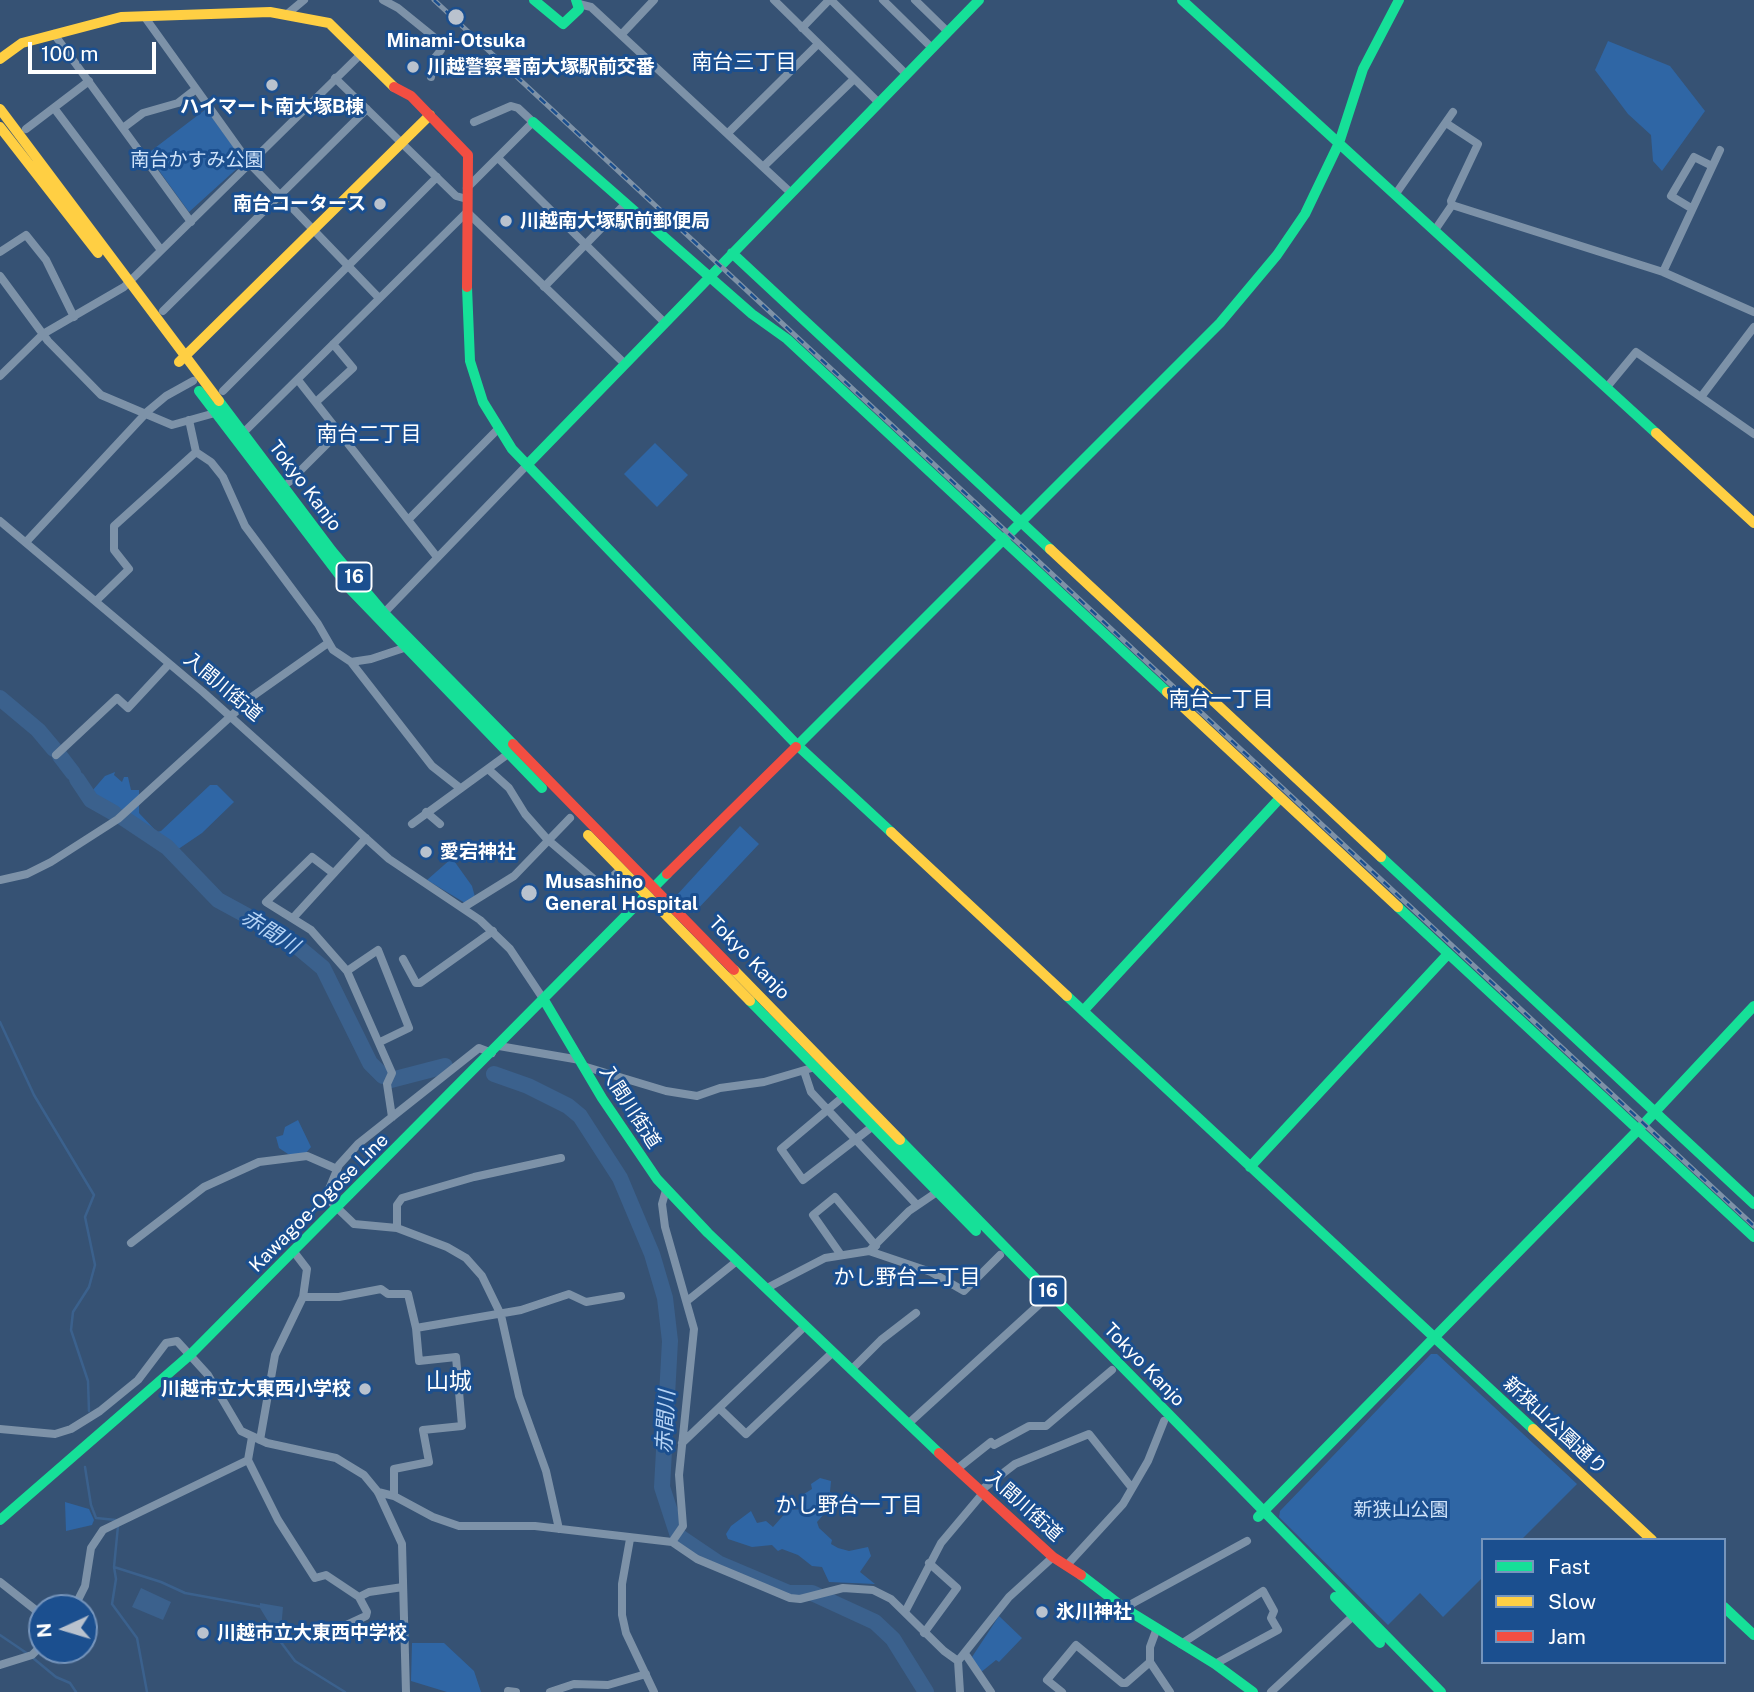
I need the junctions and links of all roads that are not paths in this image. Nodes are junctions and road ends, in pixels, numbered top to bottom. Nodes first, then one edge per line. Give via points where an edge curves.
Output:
1 (304, 0) edge
2 (383, 0) edge
3 (534, 0) edge
4 (654, 0) edge
5 (774, 0) edge
6 (830, 0) edge
7 (883, 0) edge
8 (915, 0) edge
9 (979, 0) edge
10 (1182, 0) edge
11 (1399, 0) edge
12 (578, 2) edge
13 (286, 15) junction
14 (144, 16) junction
15 (802, 28) junction
16 (948, 32) junction
17 (54, 34) junction
18 (621, 35) junction
19 (818, 44) junction
20 (932, 48) junction
21 (360, 54) junction
22 (0, 59) edge
23 (906, 74) junction
24 (431, 77) dead end
25 (335, 78) junction
26 (854, 79) junction
27 (89, 81) junction
28 (196, 89) junction
29 (878, 102) junction
30 (54, 108) junction
31 (0, 109) edge
32 (367, 109) junction
33 (1453, 112) dead end
34 (430, 115) junction
35 (533, 121) junction
36 (474, 122) dead end
37 (1446, 123) junction
38 (0, 127) edge
39 (123, 128) junction
40 (26, 129) dead end
41 (727, 133) junction
42 (402, 143) junction
43 (1339, 143) junction
44 (1720, 150) dead end
45 (498, 158) junction
46 (250, 164) junction
47 (1712, 166) junction
48 (763, 167) junction
49 (437, 177) junction
50 (791, 193) junction
51 (467, 194) junction
52 (281, 195) junction
53 (1395, 195) junction
54 (626, 203) junction
55 (1452, 205) junction
56 (1691, 208) junction
57 (467, 212) junction
58 (191, 222) junction
59 (314, 229) junction
60 (1435, 230) junction
61 (587, 244) junction
62 (161, 250) junction
63 (0, 252) edge
64 (732, 253) junction
65 (348, 265) junction
66 (1663, 272) junction
67 (711, 275) junction
68 (0, 276) edge
69 (127, 284) junction
70 (544, 287) junction
71 (379, 298) junction
72 (163, 312) dead end
73 (1754, 313) edge
74 (74, 317) junction
75 (666, 323) junction
76 (1754, 327) edge
77 (43, 334) junction
78 (333, 344) junction
79 (182, 359) junction
80 (625, 365) junction
81 (1, 373) edge
82 (298, 380) junction
83 (193, 381) junction
84 (1607, 387) junction
85 (223, 391) dead end
86 (1701, 397) junction
87 (316, 402) junction
88 (215, 413) junction
89 (145, 414) junction
90 (190, 420) junction
91 (498, 429) junction
92 (339, 432) junction
93 (243, 433) junction
94 (1754, 434) edge
95 (196, 452) junction
96 (527, 466) junction
97 (289, 482) dead end
98 (409, 519) junction
99 (1021, 521) junction
100 (0, 522) edge
101 (1754, 523) edge
102 (1003, 539) junction
103 (27, 541) junction
104 (437, 557) junction
105 (96, 601) junction
106 (384, 613) junction
107 (328, 643) junction
108 (404, 648) junction
109 (351, 662) junction
110 (169, 664) junction
111 (230, 715) junction
112 (797, 745) junction
113 (508, 754) junction
114 (56, 755) dead end
115 (488, 769) junction
116 (460, 788) junction
117 (1280, 798) junction
118 (426, 812) junction
119 (570, 818) junction
120 (412, 824) dead end
121 (440, 824) dead end
122 (366, 838) junction
123 (547, 839) junction
124 (621, 869) junction
125 (333, 873) junction
126 (0, 880) edge
127 (652, 892) junction
128 (464, 907) junction
129 (293, 918) junction
130 (493, 931) junction
131 (1448, 954) junction
132 (403, 959) dead end
133 (347, 971) junction
134 (544, 1000) junction
135 (1754, 1006) edge
136 (1083, 1011) junction
137 (380, 1042) junction
138 (496, 1049) junction
139 (582, 1063) junction
140 (815, 1067) junction
141 (804, 1071) junction
142 (844, 1096) junction
143 (828, 1111) junction
144 (1654, 1112) junction
145 (392, 1117) junction
146 (873, 1126) junction
147 (1638, 1130) junction
148 (856, 1141) junction
149 (561, 1158) dead end
150 (1250, 1167) junction
151 (337, 1169) junction
152 (666, 1190) junction
153 (937, 1192) junction
154 (1754, 1204) edge
155 (917, 1205) junction
156 (338, 1208) junction
157 (397, 1228) junction
158 (1754, 1237) edge
159 (131, 1243) dead end
160 (872, 1248) junction
161 (294, 1252) junction
162 (841, 1255) junction
163 (1000, 1255) junction
164 (737, 1261) junction
165 (766, 1288) junction
166 (621, 1296) dead end
167 (303, 1297) junction
168 (1044, 1300) junction
169 (687, 1301) junction
170 (916, 1313) dead end
171 (501, 1315) junction
172 (805, 1326) junction
173 (416, 1328) junction
174 (1434, 1337) junction
175 (832, 1353) junction
176 (191, 1354) junction
177 (851, 1370) junction
178 (1112, 1370) junction
179 (719, 1408) junction
180 (1164, 1421) junction
181 (908, 1424) junction
182 (0, 1429) edge
183 (256, 1439) junction
184 (682, 1443) junction
185 (248, 1461) junction
186 (957, 1469) junction
187 (1132, 1488) junction
188 (378, 1492) junction
189 (982, 1492) junction
190 (394, 1496) junction
191 (1261, 1514) junction
192 (0, 1520) edge
193 (559, 1529) junction
194 (676, 1536) junction
195 (1650, 1538) edge
196 (630, 1539) junction
197 (1247, 1541) dead end
198 (1053, 1556) junction
199 (929, 1563) junction
200 (1067, 1565) junction
201 (0, 1582) edge
202 (404, 1587) junction
203 (81, 1594) edge
204 (359, 1597) junction
205 (28, 1604) edge
206 (1124, 1608) junction
207 (1726, 1609) edge
208 (905, 1612) junction
209 (1353, 1616) junction
210 (340, 1628) dead end
211 (1157, 1628) junction
212 (924, 1633) junction
213 (1754, 1635) edge
214 (1181, 1644) junction
215 (966, 1655) junction
216 (28, 1657) edge
217 (958, 1661) junction
218 (1150, 1662) junction
219 (1215, 1664) junction
220 (0, 1665) edge
221 (646, 1674) junction
222 (1165, 1690) edge
223 (508, 1691) edge
224 (406, 1692) edge
225 (516, 1692) edge
226 (550, 1692) edge
227 (654, 1692) edge
228 (960, 1692) edge
229 (991, 1692) edge
230 (1062, 1692) edge
231 (1253, 1692) edge
232 (1271, 1692) edge
233 (1428, 1692) edge
234 (1441, 1692) edge

1 - 13 street
2 - 24 street via 440,42 442,49 433,60
3 - 12 main road via 561,24 579,9
4 - 18 street
5 - 15 street
6 - 15 street
6 - 23 street
7 - 20 street
8 - 16 street
9 - 16 main road
10 - 43 main road
11 - 43 main road, Kawagoe-Ogose Line via 1363,69
12 - 18 street via 591,7
13 - 14 main road, 新狭山公園通り
13 - 21 main road, 新狭山公園通り via 326,21
14 - 17 main road, 新狭山公園通り via 121,17
14 - 28 street
15 - 19 street
16 - 20 main road
17 - 22 main road, 新狭山公園通り via 22,43
17 - 27 street
18 - 41 street
19 - 26 street
19 - 41 street
20 - 23 main road
21 - 25 street
21 - 34 main road, 新狭山公園通り
23 - 29 main road
25 - 32 street
25 - 46 street
26 - 29 street
26 - 48 street
27 - 30 street
27 - 39 street
28 - 39 street via 178,103 144,113
28 - 46 street
29 - 50 main road
30 - 40 street
30 - 62 street
31 - 69 main road, Tokyo Kanjo / 16
32 - 42 street
32 - 52 street
33 - 37 street
34 - 42 main road
34 - 51 main road, 新狭山公園通り via 466,150
35 - 36 street via 511,106
35 - 45 street
35 - 54 main road
37 - 53 street
37 - 55 street via 1478,144
38 - 69 main road, Tokyo Kanjo / 16
39 - 58 street
41 - 48 street
42 - 49 street
42 - 59 main road
43 - 53 main road
43 - 99 main road, Kawagoe-Ogose Line via 1305,214 1247,293
44 - 47 street
45 - 51 street
45 - 61 street
46 - 52 street
46 - 58 street
47 - 56 street
47 - 56 street via 1694,157 1671,196
48 - 50 street
49 - 51 street via 456,196
49 - 65 street
50 - 64 main road
51 - 57 main road, 新狭山公園通り
52 - 59 street
52 - 72 street
53 - 60 main road
54 - 61 street
54 - 67 main road
55 - 60 street
55 - 66 street
56 - 66 street
57 - 70 street
57 - 71 street
57 - 91 main road, 新狭山公園通り via 470,360 478,390
58 - 62 street
59 - 65 street
59 - 79 main road
60 - 84 main road
61 - 70 street
61 - 75 street
62 - 69 street
63 - 74 street via 26,235 46,260
64 - 67 main road
64 - 99 main road
65 - 71 street
65 - 85 street
66 - 73 street
67 - 75 main road
67 - 102 main road
68 - 77 street
69 - 74 street
69 - 79 main road, Tokyo Kanjo / 16
70 - 80 street
71 - 78 street
74 - 77 street
75 - 80 main road
76 - 86 street
77 - 81 street
77 - 89 street via 101,395
78 - 82 street
78 - 87 street via 353,369
79 - 83 main road, Tokyo Kanjo / 16
79 - 93 main road, Tokyo Kanjo / 16
80 - 96 main road
82 - 87 street
82 - 93 street
83 - 88 main road, Tokyo Kanjo / 16
83 - 89 street
84 - 86 street via 1636,352
84 - 101 main road
86 - 94 street
87 - 92 street
88 - 90 street
88 - 108 main road, Tokyo Kanjo / 16 via 350,589
89 - 90 street via 172,425
89 - 103 street
90 - 95 street
91 - 96 main road, 新狭山公園通り
91 - 98 street
92 - 97 street
92 - 98 street
93 - 106 main road, Tokyo Kanjo / 16
95 - 105 street via 114,526 114,550 129,569
95 - 107 street via 223,477 245,526
96 - 104 street
96 - 112 main road, 新狭山公園通り
98 - 104 street
99 - 102 main road, Kawagoe-Ogose Line
99 - 144 main road
100 - 103 street, 入間川街道
102 - 112 main road, Kawagoe-Ogose Line
102 - 117 main road
103 - 105 street, 入間川街道
104 - 106 street
105 - 110 street, 入間川街道
106 - 127 main road, Tokyo Kanjo / 16
107 - 109 street
107 - 111 street
108 - 109 street
108 - 113 main road, Tokyo Kanjo / 16
109 - 116 street via 432,766
110 - 111 street, 入間川街道
110 - 114 street via 128,708 117,698
111 - 122 street, 入間川街道
111 - 126 street via 118,819 40,867
112 - 127 main road, Kawagoe-Ogose Line
112 - 136 main road, 新狭山公園通り
113 - 115 street
113 - 119 main road, Tokyo Kanjo / 16
115 - 116 street
115 - 123 street via 509,788
116 - 118 street
117 - 131 main road
117 - 136 main road
118 - 120 street
118 - 121 street
119 - 123 street
119 - 124 main road, Tokyo Kanjo / 16
122 - 125 street
122 - 128 street, 入間川街道 via 416,878
123 - 124 street via 602,886
123 - 128 street via 514,876
124 - 127 main road, Tokyo Kanjo / 16
125 - 129 street
125 - 129 street via 314,856 266,900
127 - 134 main road, Kawagoe-Ogose Line
127 - 140 main road, Tokyo Kanjo / 16
127 - 191 main road, Tokyo Kanjo / 16
128 - 130 street, 入間川街道
129 - 133 street via 318,936
130 - 132 street via 420,983
130 - 134 street, 入間川街道
131 - 147 main road
131 - 150 main road
133 - 137 street
133 - 137 street via 378,950 409,1028
134 - 138 main road, Kawagoe-Ogose Line
134 - 139 main road, 入間川街道
135 - 144 main road
136 - 150 main road, 新狭山公園通り
137 - 145 street via 392,1073 387,1084
138 - 139 street
138 - 145 street via 480,1048
138 - 156 main road, Kawagoe-Ogose Line
139 - 141 street via 666,1091 697,1096
139 - 152 main road, 入間川街道
140 - 141 street
140 - 142 main road, Tokyo Kanjo / 16
141 - 143 street via 811,1092
142 - 143 street
142 - 146 main road, Tokyo Kanjo / 16
143 - 148 street
143 - 148 street via 781,1149 803,1180
144 - 147 main road
144 - 154 main road
145 - 151 street via 348,1153
146 - 148 street
146 - 153 main road, Tokyo Kanjo / 16
147 - 158 main road
147 - 174 main road
148 - 155 street
149 - 157 street via 402,1198 397,1205
150 - 174 main road, 新狭山公園通り
151 - 156 street via 327,1190 329,1200
151 - 159 street via 307,1156 259,1162 204,1187
152 - 164 main road, 入間川街道
152 - 169 street via 662,1204 665,1227
153 - 155 street
153 - 163 main road, Tokyo Kanjo / 16
155 - 160 street
156 - 157 street via 358,1226
156 - 161 main road, Kawagoe-Ogose Line
157 - 171 street via 466,1258 482,1276
160 - 162 street
160 - 162 street via 835,1197 813,1215
160 - 163 street via 931,1272 964,1292
161 - 167 street via 307,1269
161 - 176 main road, Kawagoe-Ogose Line
162 - 165 street via 825,1258
163 - 168 main road, Tokyo Kanjo / 16
164 - 165 main road, 入間川街道
164 - 169 street
165 - 172 main road, 入間川街道
166 - 171 street via 586,1302 569,1294
167 - 173 street via 339,1297 381,1289 388,1294 408,1294
167 - 183 street via 275,1355
168 - 178 main road, Tokyo Kanjo / 16
168 - 181 street
169 - 184 street via 694,1342
170 - 177 street
171 - 173 street
171 - 193 street via 519,1396 546,1471
172 - 175 main road, 入間川街道
172 - 179 street
173 - 190 street via 419,1361 456,1357 462,1426 423,1430 429,1462 394,1469
174 - 191 main road
174 - 195 main road, 新狭山公園通り
175 - 177 main road, 入間川街道
175 - 179 street via 746,1434
176 - 182 street via 177,1340 166,1343 138,1380 71,1429 55,1434
176 - 183 street via 236,1426
176 - 192 main road, Kawagoe-Ogose Line
177 - 181 main road, 入間川街道
178 - 180 main road, Tokyo Kanjo / 16
178 - 186 street via 1046,1426 1029,1426 995,1446 991,1442
179 - 184 street
180 - 187 street
180 - 191 main road, Tokyo Kanjo / 16
181 - 186 main road, 入間川街道
183 - 185 street
183 - 188 street via 336,1458 364,1475
184 - 194 street via 679,1493 684,1517
185 - 203 street via 110,1526 94,1541
185 - 204 street via 278,1521 315,1578 326,1575
186 - 189 main road, 入間川街道
187 - 189 street via 1089,1434 1015,1464
187 - 200 street
188 - 190 street
188 - 202 street via 400,1536
189 - 198 main road, 入間川街道
189 - 199 street
190 - 193 street via 451,1524
191 - 209 main road, Tokyo Kanjo / 16
191 - 234 main road, Tokyo Kanjo / 16
193 - 196 street
194 - 196 street
194 - 208 street via 697,1559 777,1595 800,1600 843,1588 866,1589 886,1596
196 - 221 street via 622,1615
197 - 206 street
198 - 200 main road, 入間川街道
198 - 215 street via 1009,1597
199 - 208 street
199 - 212 street via 957,1588
200 - 206 main road, 入間川街道
201 - 205 street
202 - 204 street
202 - 224 street
204 - 210 street via 367,1615
206 - 211 main road, 入間川街道
207 - 213 main road
208 - 212 street
209 - 232 street
209 - 233 main road, Tokyo Kanjo / 16
211 - 214 main road, 入間川街道
211 - 218 street
212 - 217 street
214 - 219 main road, 入間川街道
214 - 219 street via 1263,1591 1278,1630
215 - 217 street
215 - 229 street
216 - 220 street
217 - 228 street
218 - 222 street
218 - 230 street via 1122,1683 1076,1646 1047,1680
219 - 231 main road, 入間川街道
221 - 226 street via 608,1685 575,1684
221 - 227 street
223 - 225 street

